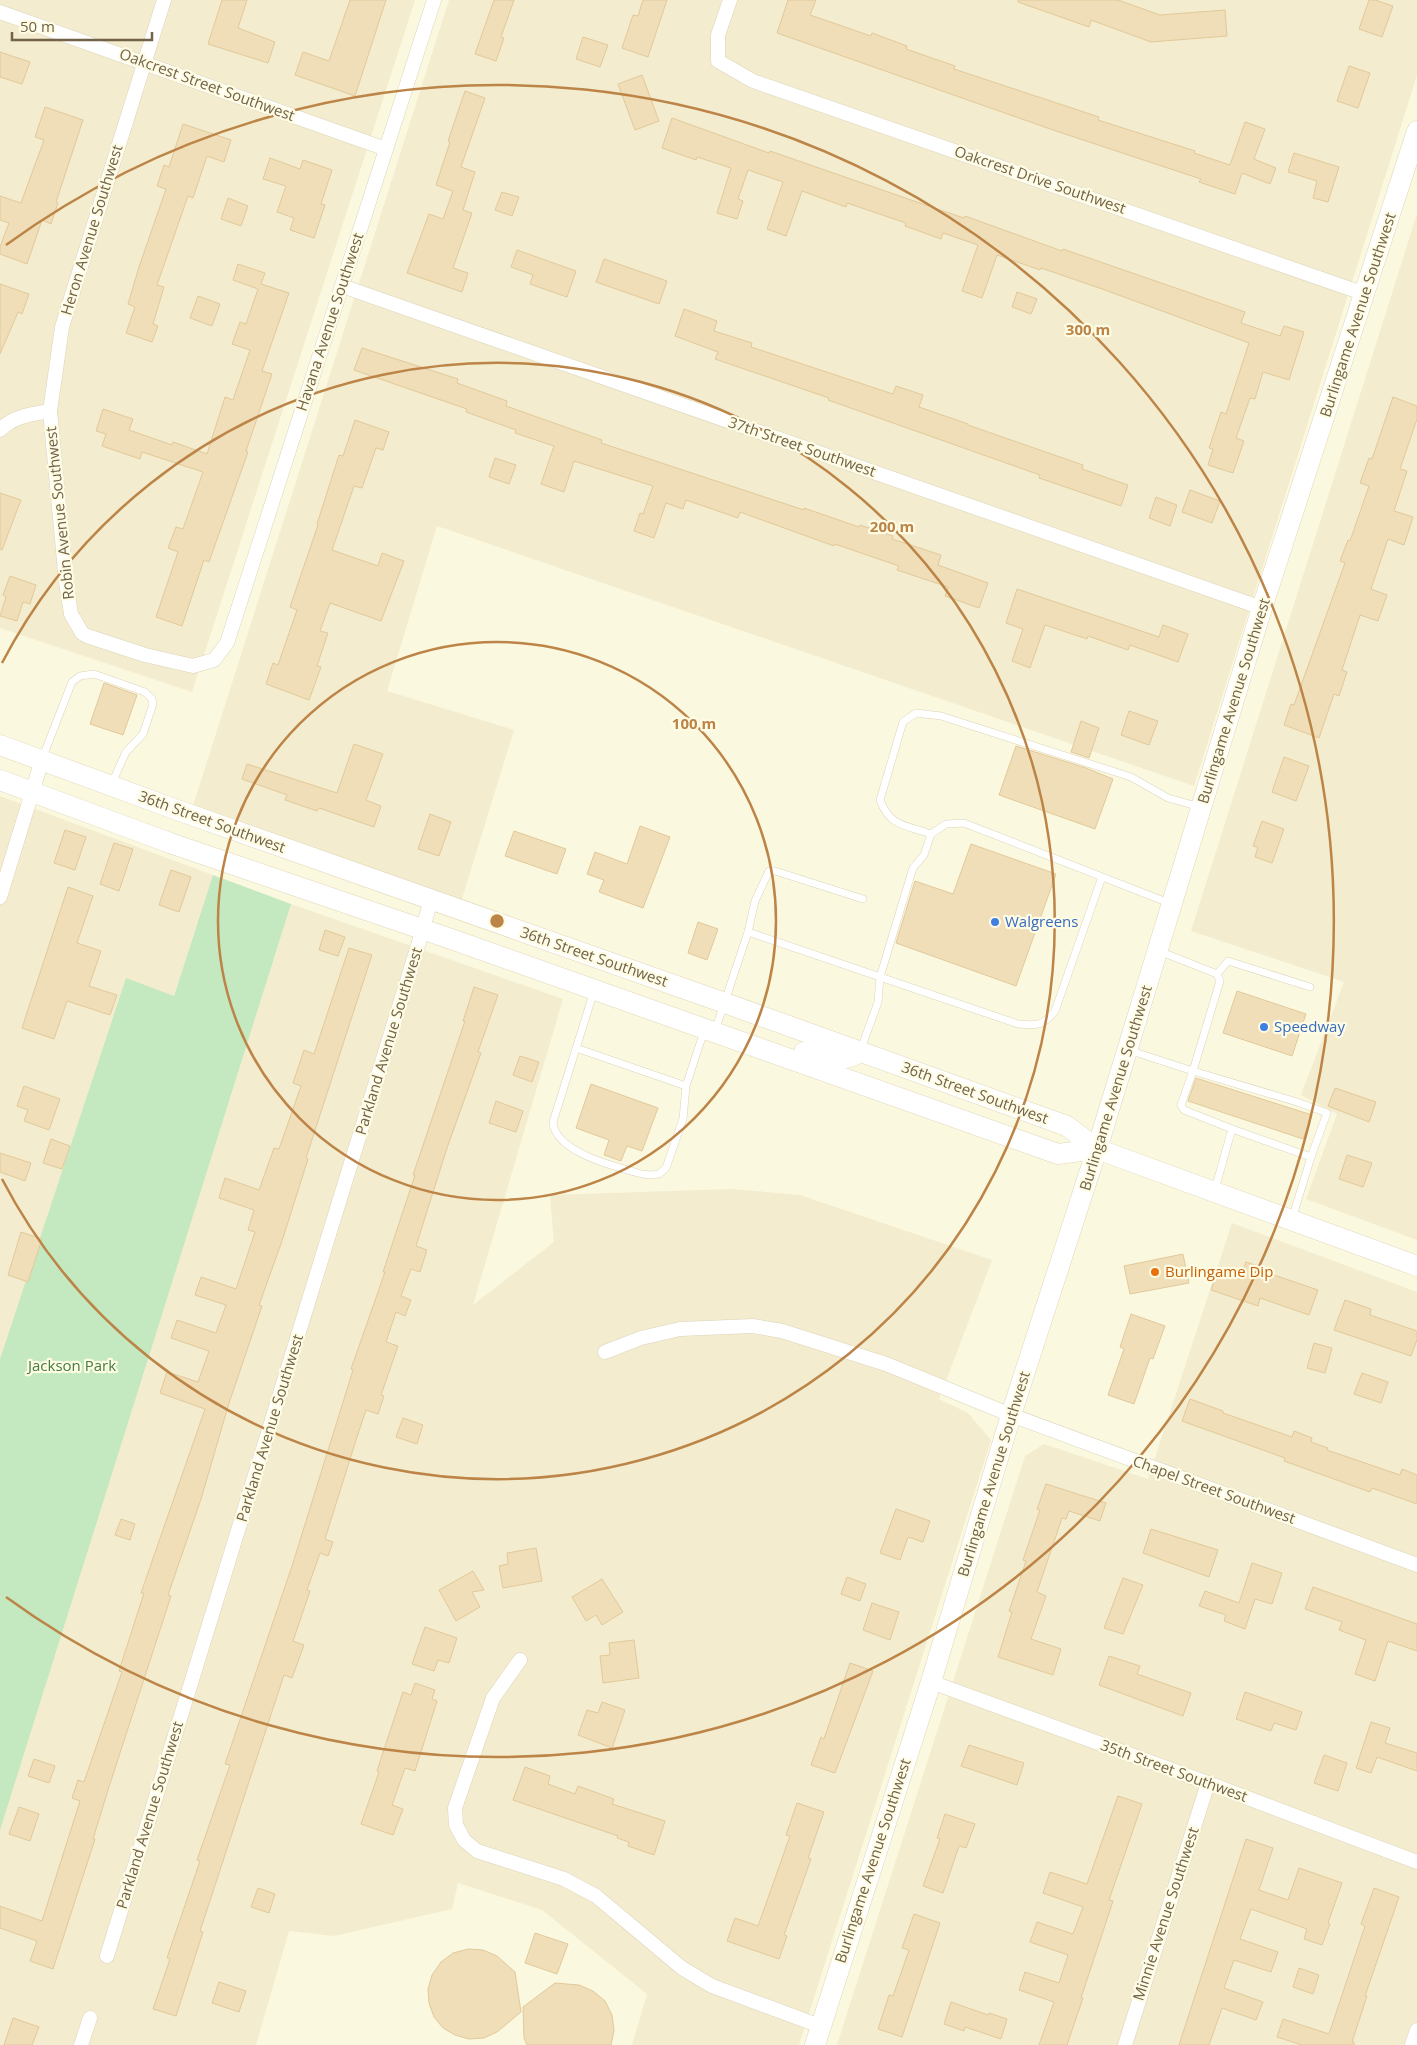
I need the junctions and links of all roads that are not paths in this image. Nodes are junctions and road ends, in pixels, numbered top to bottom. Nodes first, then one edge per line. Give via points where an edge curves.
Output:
1 (164, 0) edge
2 (434, 0) edge
3 (730, 0) edge
4 (0, 12) edge
5 (144, 62) junction
6 (1417, 131) edge
7 (386, 149) junction
8 (342, 286) junction
9 (1365, 294) junction
10 (50, 411) junction
11 (0, 430) edge
12 (1262, 608) junction
13 (227, 643) joint
14 (0, 745) edge
15 (42, 760) junction
16 (0, 780) edge
17 (111, 785) junction
18 (32, 791) junction
19 (1201, 807) junction
20 (931, 834) junction
21 (1102, 877) junction
22 (0, 897) edge
23 (863, 899) dead end
24 (431, 900) junction
25 (1172, 904) junction
26 (423, 930) junction
27 (748, 932) junction
28 (1158, 951) junction
29 (1217, 974) junction
30 (880, 977) junction
31 (1310, 987) dead end
32 (595, 990) junction
33 (725, 1003) junction
34 (710, 1030) junction
35 (576, 1048) junction
36 (765, 1049) junction
37 (1128, 1049) junction
38 (860, 1052) junction
39 (1193, 1071) junction
40 (686, 1086) junction
41 (1232, 1129) junction
42 (1097, 1149) junction
43 (1311, 1157) junction
44 (1214, 1192) junction
45 (1292, 1220) junction
46 (1417, 1266) edge
47 (606, 1352) dead end
48 (1011, 1414) junction
49 (1417, 1566) edge
50 (520, 1660) dead end
51 (931, 1682) junction
52 (1208, 1782) junction
53 (1417, 1862) edge
54 (107, 1956) dead end
55 (90, 2018) dead end
56 (1417, 2030) edge
57 (818, 2036) edge
58 (80, 2045) edge
59 (1125, 2045) edge
60 (1412, 2045) edge

1 - 5 street, Heron Avenue Southwest
2 - 7 street, Havana Avenue Southwest
3 - 9 street, Oakcrest Drive Southwest via 718,35 718,60 753,80
4 - 5 street, Oakcrest Street Southwest
5 - 7 street, Oakcrest Street Southwest
5 - 10 street, Heron Avenue Southwest via 62,327
6 - 9 street, Burlingame Avenue Southwest
7 - 8 street, Havana Avenue Southwest
8 - 12 street, 37th Street Southwest
8 - 13 street, Havana Avenue Southwest
9 - 12 street, Burlingame Avenue Southwest
10 - 11 street via 7,422
10 - 13 street, Robin Avenue Southwest via 70,614 82,633 145,655 193,666 214,660
12 - 19 street, Burlingame Avenue Southwest
14 - 15 street, 36th Street Southwest
15 - 17 street, 36th Street Southwest
15 - 17 lane via 72,682 80,676 94,674 146,692 153,704 144,734 126,752
15 - 18 street
16 - 18 street, 36th Street Southwest
17 - 24 street, 36th Street Southwest
18 - 22 street
18 - 26 street, 36th Street Southwest via 170,843
19 - 20 lane via 1168,798 1131,777 941,716 916,713 903,722 880,800 891,820
19 - 25 street, Burlingame Avenue Southwest
20 - 21 lane via 946,824 964,823
20 - 30 lane via 924,855 913,868
21 - 25 lane
21 - 30 lane via 1055,1011 1048,1021 1034,1026 1018,1024
23 - 27 lane via 769,871 755,901
24 - 26 street, Parkland Avenue Southwest
24 - 33 street, 36th Street Southwest
25 - 28 street, Burlingame Avenue Southwest
26 - 32 street, 36th Street Southwest
26 - 54 street, Parkland Avenue Southwest
27 - 30 lane
27 - 33 lane
28 - 29 lane
28 - 37 street, Burlingame Avenue Southwest
29 - 31 lane via 1228,961
29 - 39 lane via 1220,981
30 - 38 lane via 878,1002
32 - 34 street, 36th Street Southwest
32 - 35 lane
33 - 34 lane
33 - 38 street, 36th Street Southwest
34 - 36 street, 36th Street Southwest
34 - 40 lane
35 - 40 lane
35 - 40 lane via 553,1130 577,1152 642,1174 659,1174 666,1168 683,1119
36 - 38 street via 842,1059
36 - 42 street, 36th Street Southwest via 1058,1154
37 - 39 lane
37 - 42 street, Burlingame Avenue Southwest
38 - 42 street, 36th Street Southwest via 1067,1126
39 - 41 lane via 1181,1105 1184,1110
39 - 43 lane via 1327,1113
41 - 43 lane
41 - 44 lane
42 - 44 street, 36th Street Southwest
42 - 48 street, Burlingame Avenue Southwest
43 - 45 lane
44 - 45 street, 36th Street Southwest
45 - 46 street, 36th Street Southwest
47 - 48 street, Chapel Street Southwest via 641,1338 680,1329 752,1326 782,1331 886,1364
48 - 49 street, Chapel Street Southwest
48 - 51 street, Burlingame Avenue Southwest
50 - 57 street via 493,1698 455,1808 456,1825 464,1840 477,1851 564,1879 596,1896 682,1968 712,1986
51 - 52 street, 35th Street Southwest
51 - 57 street, Burlingame Avenue Southwest
52 - 53 street, 35th Street Southwest
52 - 59 street, Minnie Avenue Southwest
55 - 58 street
56 - 60 street

